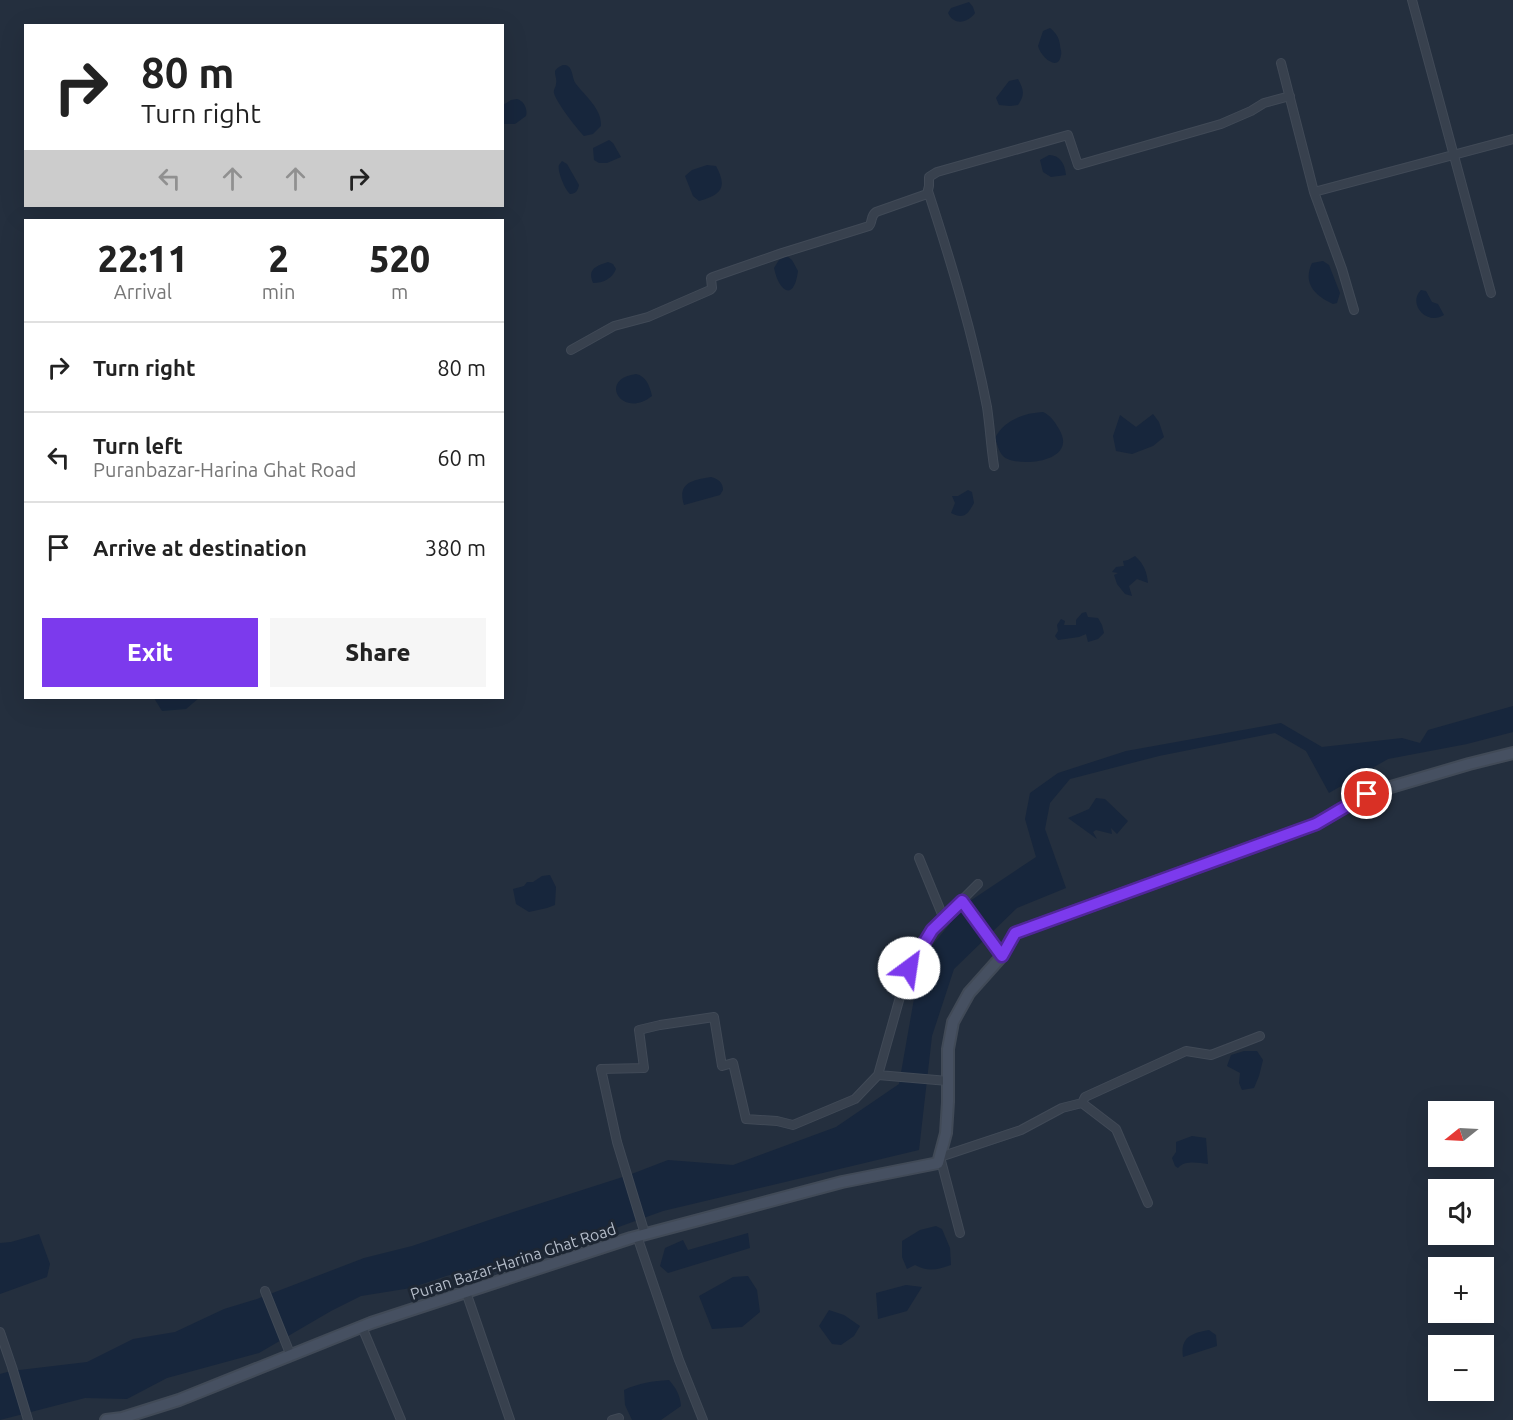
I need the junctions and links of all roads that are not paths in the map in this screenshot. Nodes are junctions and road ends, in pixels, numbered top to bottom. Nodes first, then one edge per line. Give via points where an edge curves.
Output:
1 (1412, 0) edge
2 (1281, 63) dead end
3 (1290, 96) junction
4 (1513, 139) edge
5 (1454, 154) junction
6 (928, 191) junction
7 (1314, 192) junction
8 (1491, 293) dead end
9 (1354, 310) dead end
10 (571, 350) dead end
11 (994, 466) dead end
12 (1513, 753) edge
13 (919, 858) dead end
14 (978, 884) dead end
15 (962, 901) junction
16 (944, 919) junction
17 (1002, 956) junction
18 (1260, 1036) dead end
19 (878, 1075) junction
20 (948, 1082) junction
21 (1082, 1103) junction
22 (939, 1160) junction
23 (1148, 1203) dead end
24 (960, 1233) dead end
25 (641, 1235) junction
26 (266, 1291) dead end
27 (466, 1292) junction
28 (362, 1327) junction
29 (0, 1332) edge
30 (291, 1356) junction
31 (28, 1420) edge
32 (106, 1420) edge
33 (401, 1420) edge
34 (510, 1420) edge
35 (703, 1420) edge

1 - 5 street
2 - 3 street
3 - 6 street via 1264,103 1221,124 1078,165 1068,135 937,172 929,177
3 - 7 street
4 - 5 street
5 - 7 street
5 - 8 street
6 - 10 street via 874,213 869,226 713,277 710,290 614,326
6 - 11 street via 971,339 990,427
7 - 9 street
12 - 17 main road via 1367,794 1316,824 1015,933
13 - 16 street
14 - 15 street
15 - 16 street
15 - 17 street
16 - 19 street via 932,930 897,987 900,998
17 - 20 main road via 969,993 953,1022
18 - 21 street via 1211,1055 1186,1051 1085,1097
19 - 20 street
19 - 25 street via 855,1099 793,1125 746,1119 733,1063 722,1065 714,1017 639,1030 644,1068 601,1069
20 - 22 main road via 946,1133
21 - 22 street
21 - 23 street via 1116,1129
22 - 24 street
22 - 25 main road, Puran Bazar-Harina Ghat Road
25 - 27 main road, Puran Bazar-Harina Ghat Road
25 - 35 street via 679,1360
26 - 30 street
27 - 28 main road, Puran Bazar-Harina Ghat Road
27 - 34 street
28 - 30 main road, Puran Bazar-Harina Ghat Road
28 - 33 street
29 - 31 street
30 - 32 main road, Puran Bazar-Harina Ghat Road via 178,1400

